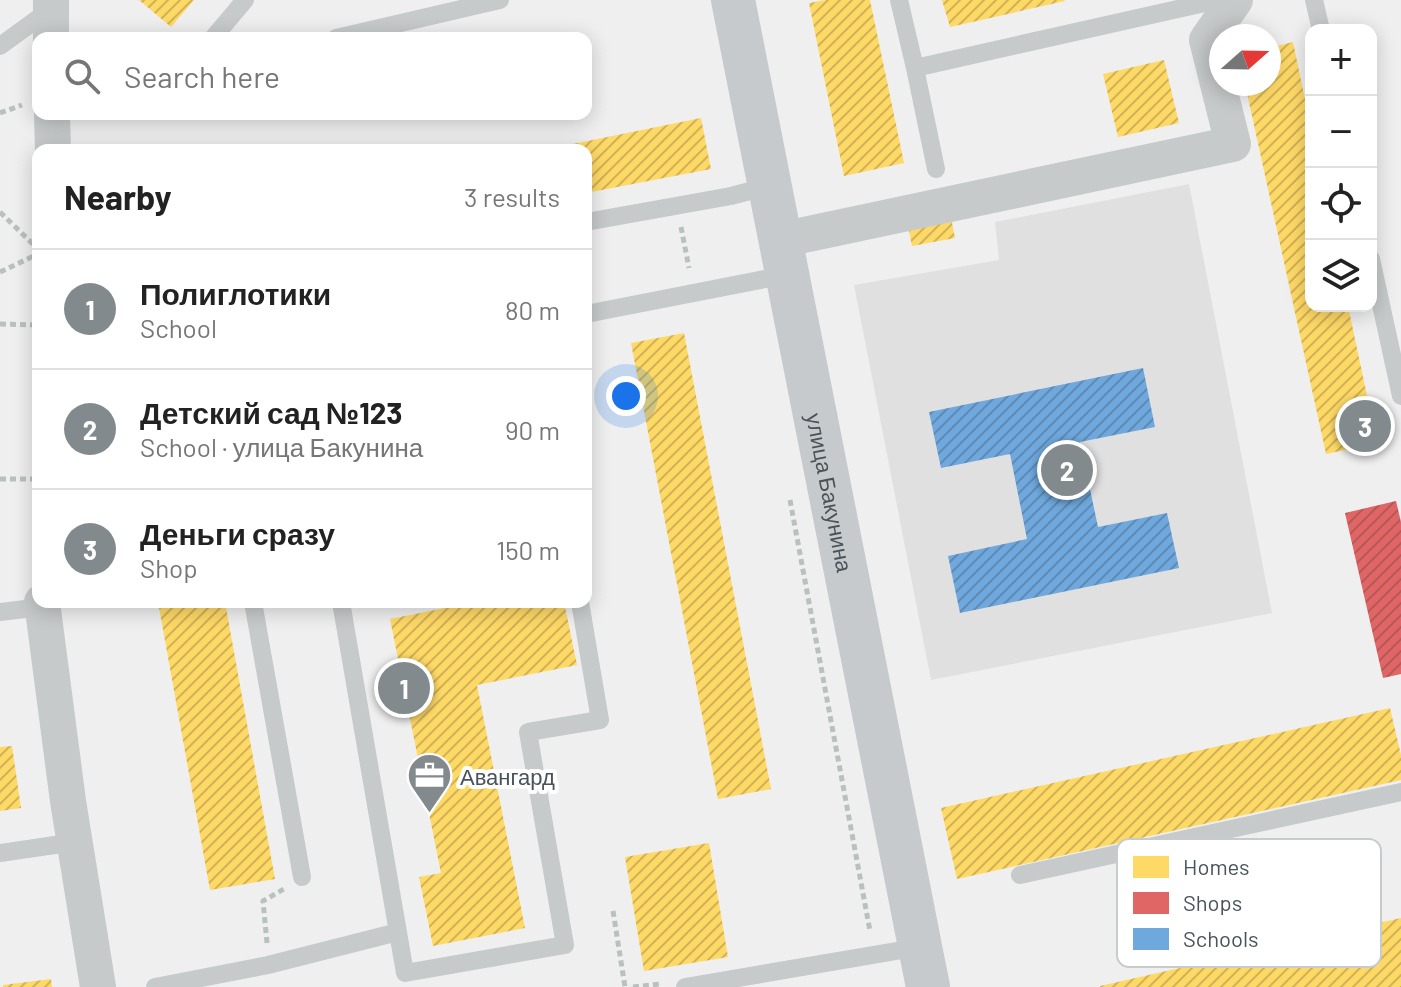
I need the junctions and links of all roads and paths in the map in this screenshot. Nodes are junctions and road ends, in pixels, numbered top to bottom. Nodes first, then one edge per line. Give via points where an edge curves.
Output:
1 (245, 0) edge
2 (500, 0) edge
3 (733, 0) edge
4 (899, 0) edge
5 (1218, 0) edge
6 (1235, 0) edge
7 (1314, 0) edge
8 (51, 16) edge
9 (1320, 24) edge
10 (218, 32) edge
11 (362, 32) edge
12 (0, 46) edge
13 (915, 68) junction
14 (52, 120) edge
15 (53, 144) edge
16 (936, 169) dead end
17 (769, 186) junction
18 (677, 204) junction
19 (0, 212) edge
20 (592, 221) edge
21 (32, 246) edge
22 (32, 255) edge
23 (783, 257) junction
24 (0, 272) edge
25 (1377, 286) edge
26 (693, 293) junction
27 (592, 313) edge
28 (0, 324) edge
29 (32, 325) edge
30 (1401, 396) edge
31 (0, 479) edge
32 (32, 479) edge
33 (790, 500) dead end
34 (32, 606) edge
35 (43, 608) edge
36 (254, 608) edge
37 (342, 608) edge
38 (581, 608) edge
39 (0, 612) edge
40 (1401, 792) edge
41 (1185, 839) edge
42 (75, 842) junction
43 (0, 853) edge
44 (1117, 854) edge
45 (1020, 875) dead end
46 (302, 877) joint
47 (613, 911) dead end
48 (398, 932) junction
49 (874, 954) junction
50 (268, 965) junction
51 (924, 967) edge
52 (676, 986) edge
53 (98, 987) edge
54 (155, 987) edge
55 (625, 987) edge
56 (633, 987) edge

1 - 10 lane
2 - 11 lane
3 - 17 street, улица Бакунина
4 - 13 lane
5 - 13 lane
6 - 23 street via 1207,40 1233,144
7 - 9 lane
8 - 12 lane
13 - 16 lane
14 - 15 street
17 - 18 lane
17 - 23 street, улица Бакунина
18 - 20 lane
18 - 26 path
19 - 21 path
22 - 24 path
23 - 26 lane
23 - 51 street, улица Бакунина
25 - 30 lane
26 - 27 lane
28 - 29 path
31 - 32 path
33 - 49 path
34 - 39 lane
35 - 42 street
36 - 46 lane
37 - 48 lane
38 - 48 lane via 600,720 528,732 565,945 405,973
40 - 41 lane
42 - 43 lane
42 - 53 street
44 - 45 lane
46 - 50 path via 263,901
47 - 55 path
48 - 50 lane
49 - 51 lane
49 - 52 lane
50 - 54 lane
52 - 56 path

